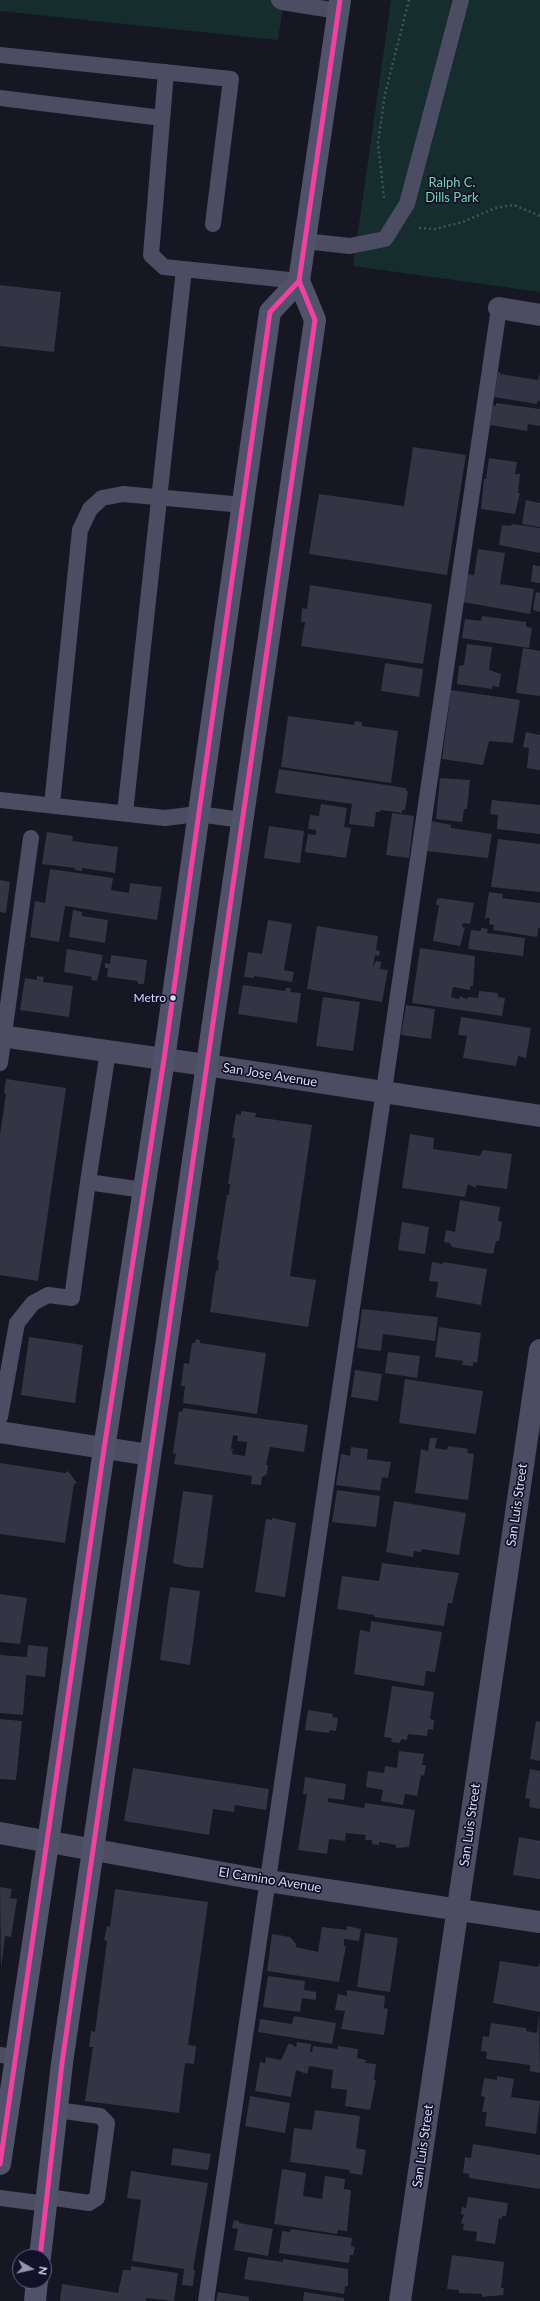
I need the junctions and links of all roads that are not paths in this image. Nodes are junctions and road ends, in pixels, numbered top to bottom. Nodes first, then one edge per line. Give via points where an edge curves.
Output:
1 (279, 0) edge
2 (461, 0) edge
3 (339, 5) edge
4 (0, 55) edge
5 (166, 72) junction
6 (0, 98) edge
7 (162, 118) junction
8 (213, 224) dead end
9 (304, 241) junction
10 (184, 269) junction
11 (299, 281) junction
12 (499, 308) joint
13 (540, 314) edge
14 (158, 497) junction
15 (243, 505) junction
16 (0, 800) edge
17 (52, 805) junction
18 (126, 813) junction
19 (198, 814) junction
20 (242, 820) junction
21 (31, 838) dead end
22 (2, 1036) edge
23 (108, 1051) junction
24 (164, 1059) junction
25 (0, 1063) edge
26 (206, 1065) junction
27 (384, 1092) junction
28 (540, 1116) edge
29 (88, 1182) junction
30 (143, 1190) junction
31 (540, 1350) edge
32 (0, 1417) edge
33 (0, 1432) edge
34 (104, 1448) junction
35 (150, 1455) junction
36 (0, 1833) edge
37 (48, 1843) junction
38 (93, 1850) junction
39 (268, 1881) junction
40 (458, 1910) junction
41 (540, 1922) edge
42 (7, 2056) edge
43 (57, 2110) junction
44 (0, 2164) edge
45 (0, 2198) edge
46 (47, 2200) junction
47 (41, 2249) edge
48 (36, 2289) edge
49 (35, 2301) edge
50 (206, 2301) edge
51 (400, 2301) edge

1 - 3 lane
2 - 9 lane via 407,204 385,239 350,246
3 - 9 main road
4 - 5 lane
5 - 7 lane
5 - 8 lane via 231,79
6 - 7 lane
7 - 10 lane via 151,255 164,267
9 - 11 main road
10 - 11 lane
10 - 14 lane
11 - 15 main road via 270,312
11 - 20 main road via 315,320
12 - 13 street
12 - 27 lane
14 - 15 lane
14 - 17 lane via 123,494 102,498 90,509 80,530
14 - 18 lane
15 - 19 main road
16 - 17 lane
17 - 18 lane
18 - 19 lane via 165,818
19 - 20 lane
19 - 24 main road
20 - 26 main road
21 - 22 lane
22 - 23 street, San Jose Avenue
22 - 25 lane
23 - 24 street, San Jose Avenue
23 - 29 lane
24 - 26 street, San Jose Avenue
24 - 30 main road
26 - 27 street, San Jose Avenue
26 - 35 main road
27 - 28 street, San Jose Avenue
27 - 39 lane
29 - 30 lane
29 - 32 lane via 72,1298 48,1295 33,1303 17,1323
30 - 34 main road
31 - 40 street, San Luis Street
33 - 34 street
34 - 35 street
34 - 37 main road
35 - 38 main road
36 - 37 street, El Camino Avenue
37 - 38 street, El Camino Avenue
37 - 42 main road
38 - 39 street, El Camino Avenue
38 - 43 main road
39 - 40 street, El Camino Avenue
39 - 50 lane
40 - 41 street, El Camino Avenue
40 - 51 street, San Luis Street
42 - 44 main road
43 - 46 main road
43 - 46 lane via 100,2116 107,2123 97,2198 89,2203
45 - 46 lane
46 - 47 main road
48 - 49 main road

